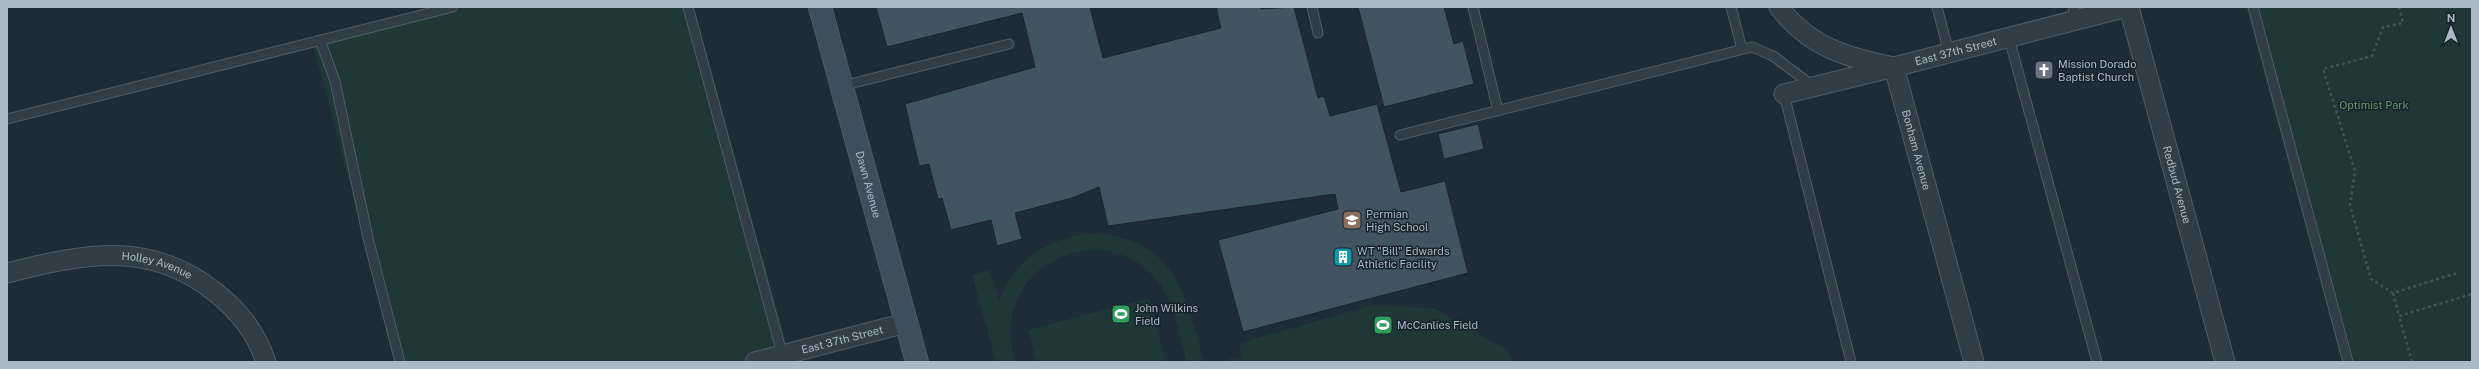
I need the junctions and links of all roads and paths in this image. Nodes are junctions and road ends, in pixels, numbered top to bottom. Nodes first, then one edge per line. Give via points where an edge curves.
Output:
1 (453, 7) edge
2 (688, 7) edge
3 (820, 7) edge
4 (1312, 7) edge
5 (1473, 7) edge
6 (1731, 7) edge
7 (1779, 7) edge
8 (1937, 7) edge
9 (2128, 7) edge
10 (2253, 7) edge
11 (2399, 7) edge
12 (2075, 14) edge
13 (1318, 33) dead end
14 (2009, 38) junction
15 (320, 40) junction
16 (1009, 44) dead end
17 (1742, 49) junction
18 (1949, 53) junction
19 (1894, 67) junction
20 (842, 86) junction
21 (1814, 86) junction
22 (1784, 94) joint
23 (1498, 110) junction
24 (7, 119) edge
25 (1400, 135) dead end
26 (7, 273) edge
27 (2457, 273) dead end
28 (2393, 293) junction
29 (2472, 294) edge
30 (2399, 316) junction
31 (906, 323) junction
32 (783, 358) edge
33 (266, 362) edge
34 (400, 362) edge
35 (755, 362) edge
36 (917, 362) edge
37 (1851, 362) edge
38 (1974, 362) edge
39 (2097, 362) edge
40 (2224, 362) edge
41 (2348, 362) edge
42 (2412, 362) edge

1 - 15 lane
2 - 32 lane
3 - 20 street, Dawn Avenue
4 - 13 lane
5 - 23 lane
6 - 17 lane
7 - 19 street via 1802,31 1820,44 1840,54
8 - 18 lane
9 - 12 street, East 37th Street
9 - 40 street, Redbud Avenue
10 - 41 lane
11 - 28 path via 2403,23 2383,27 2372,56 2323,69 2355,171 2350,205 2371,279
12 - 14 street, East 37th Street
14 - 18 street, East 37th Street
14 - 39 lane
15 - 24 lane
15 - 34 lane via 335,81 368,238
16 - 20 lane
17 - 21 lane via 1752,47 1773,56
17 - 23 lane
18 - 19 street, East 37th Street
19 - 21 street, East 37th Street
19 - 38 street, Bonham Avenue
20 - 31 street, Dawn Avenue
21 - 22 street, East 37th Street
22 - 37 lane
23 - 25 lane
26 - 33 street, Holley Avenue via 60,260 92,256 119,254 158,260 189,273 224,299 250,329
27 - 28 path
28 - 30 path
29 - 30 path
30 - 42 path
31 - 32 street, East 37th Street
31 - 36 street, Dawn Avenue
32 - 35 street, East 37th Street

